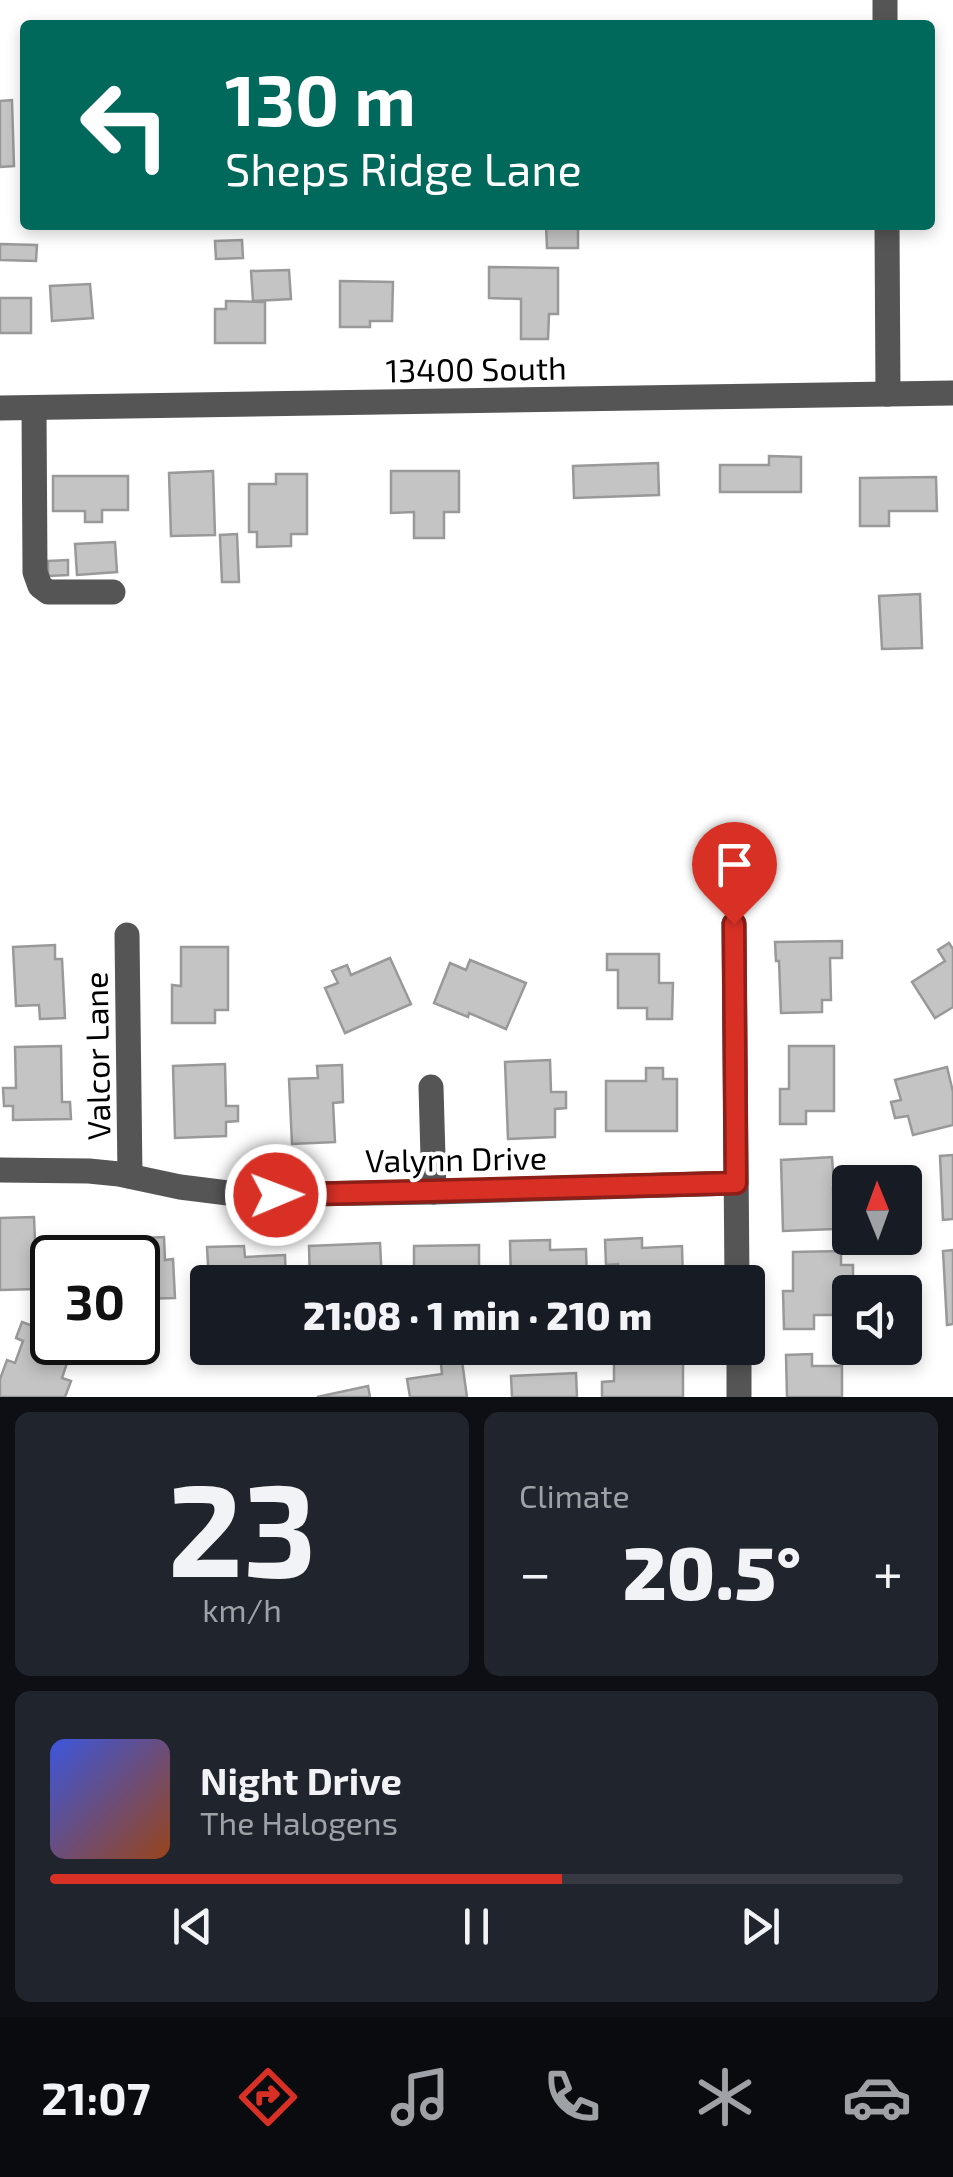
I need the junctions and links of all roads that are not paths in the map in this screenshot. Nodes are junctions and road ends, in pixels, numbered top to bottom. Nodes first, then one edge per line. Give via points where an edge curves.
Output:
1 (887, 230) edge
2 (953, 393) edge
3 (888, 394) junction
4 (0, 408) edge
5 (34, 408) junction
6 (113, 592) dead end
7 (734, 924) dead end
8 (127, 935) dead end
9 (431, 1087) dead end
10 (0, 1170) edge
11 (130, 1176) junction
12 (736, 1183) junction
13 (434, 1192) junction
14 (737, 1265) edge
15 (739, 1365) edge
16 (740, 1397) edge

1 - 3 street
2 - 3 street, 13400 South
3 - 5 street, 13400 South
4 - 5 street, 13400 South
5 - 6 street via 40,586 48,592
7 - 12 street
8 - 11 street, Valcor Lane
9 - 13 street
10 - 11 street, Valynn Drive
11 - 13 street, Valynn Drive via 244,1194
12 - 13 street, Valynn Drive
12 - 14 street
15 - 16 street

